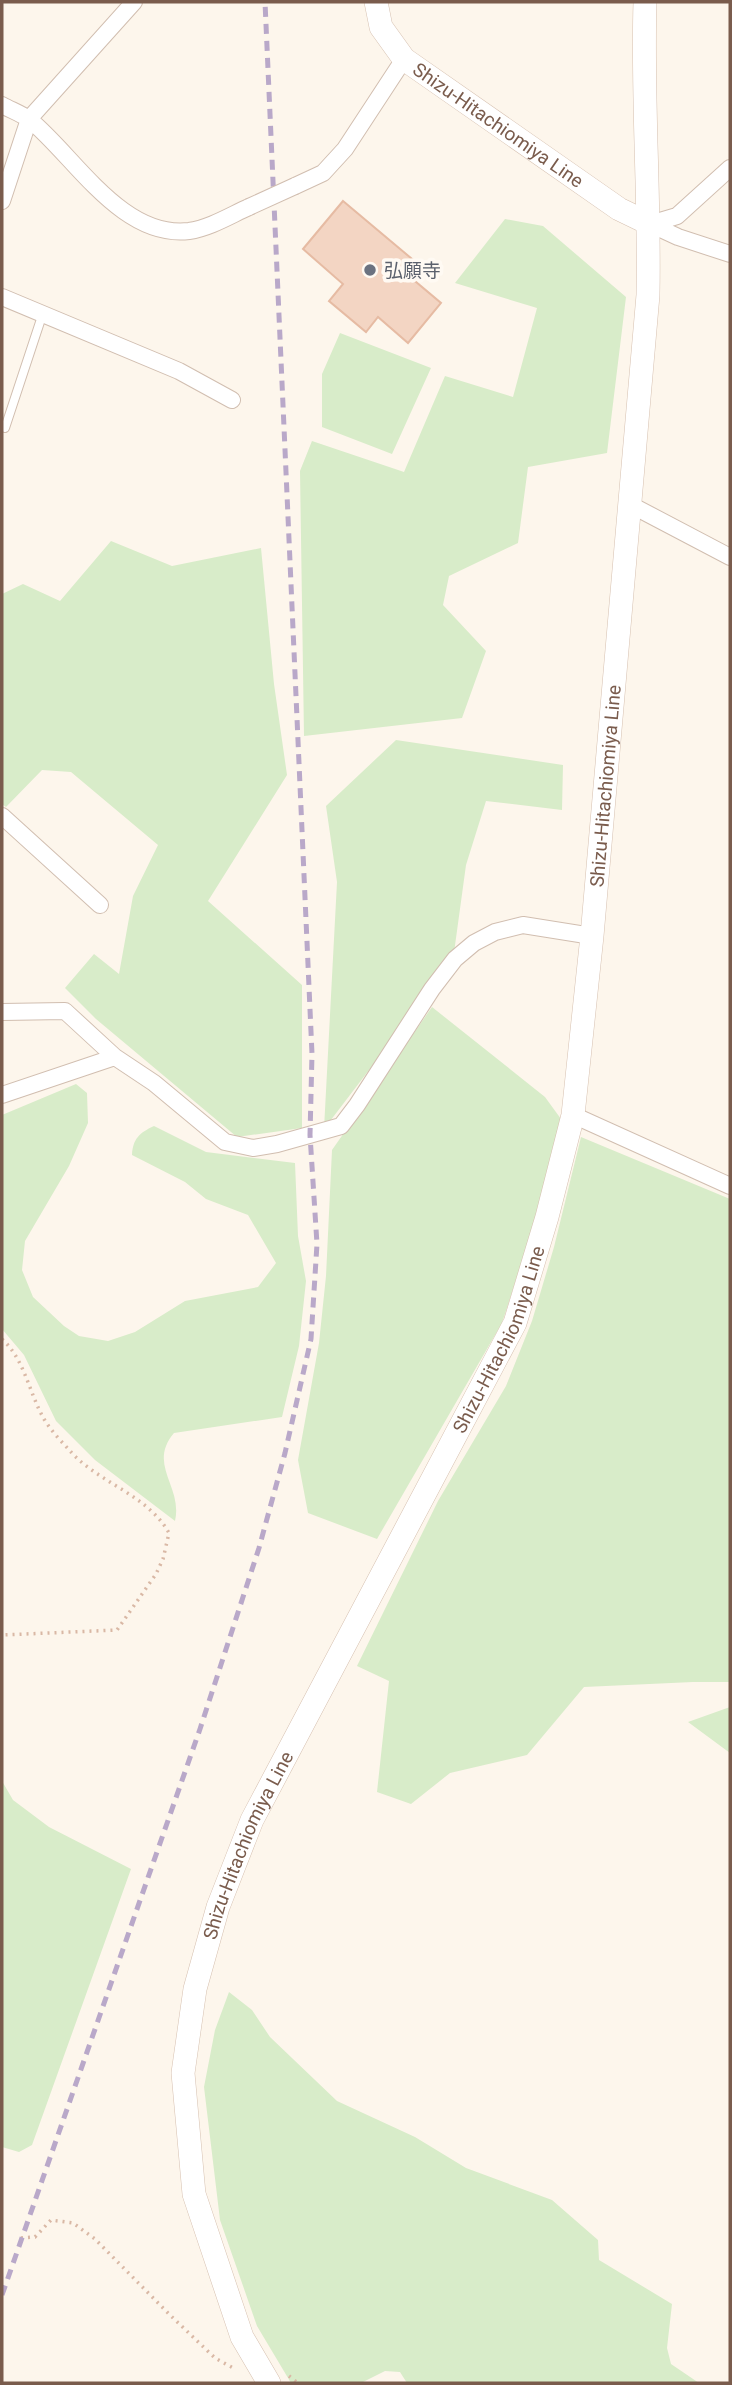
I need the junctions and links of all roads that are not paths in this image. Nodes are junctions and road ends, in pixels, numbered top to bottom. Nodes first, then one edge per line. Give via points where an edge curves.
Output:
1 (134, 2) edge
2 (376, 2) edge
3 (645, 2) edge
4 (404, 59) junction
5 (2, 105) edge
6 (29, 119) junction
7 (730, 168) edge
8 (2, 201) edge
9 (650, 224) junction
10 (730, 254) edge
11 (2, 297) edge
12 (43, 313) junction
13 (232, 400) dead end
14 (5, 428) dead end
15 (631, 505) junction
16 (730, 557) edge
17 (2, 816) edge
18 (100, 905) dead end
19 (592, 936) junction
20 (2, 1012) edge
21 (115, 1056) junction
22 (2, 1095) edge
23 (573, 1115) junction
24 (730, 1186) edge
25 (269, 2383) edge

1 - 6 street
2 - 4 main road, Shizu-Hitachiomiya Line via 381,27
3 - 9 main road, Shizu-Hitachiomiya Line
4 - 6 street, bridge via 345,149 323,173 189,230 149,224 107,198
4 - 9 main road, Shizu-Hitachiomiya Line via 620,209
5 - 6 street
6 - 8 street
7 - 9 street via 677,216
9 - 10 street
9 - 15 main road, Shizu-Hitachiomiya Line
11 - 12 street
12 - 13 street via 179,371
12 - 14 lane
15 - 16 street
15 - 19 main road, Shizu-Hitachiomiya Line
17 - 18 street
19 - 21 street via 523,925 474,943 432,989 341,1126 277,1144 253,1148 225,1142
19 - 23 main road, Shizu-Hitachiomiya Line
20 - 21 street via 65,1011
21 - 22 street
23 - 24 street
23 - 25 main road, Shizu-Hitachiomiya Line via 515,1323 252,1820 218,1907 195,1989 183,2073 194,2194 242,2337

